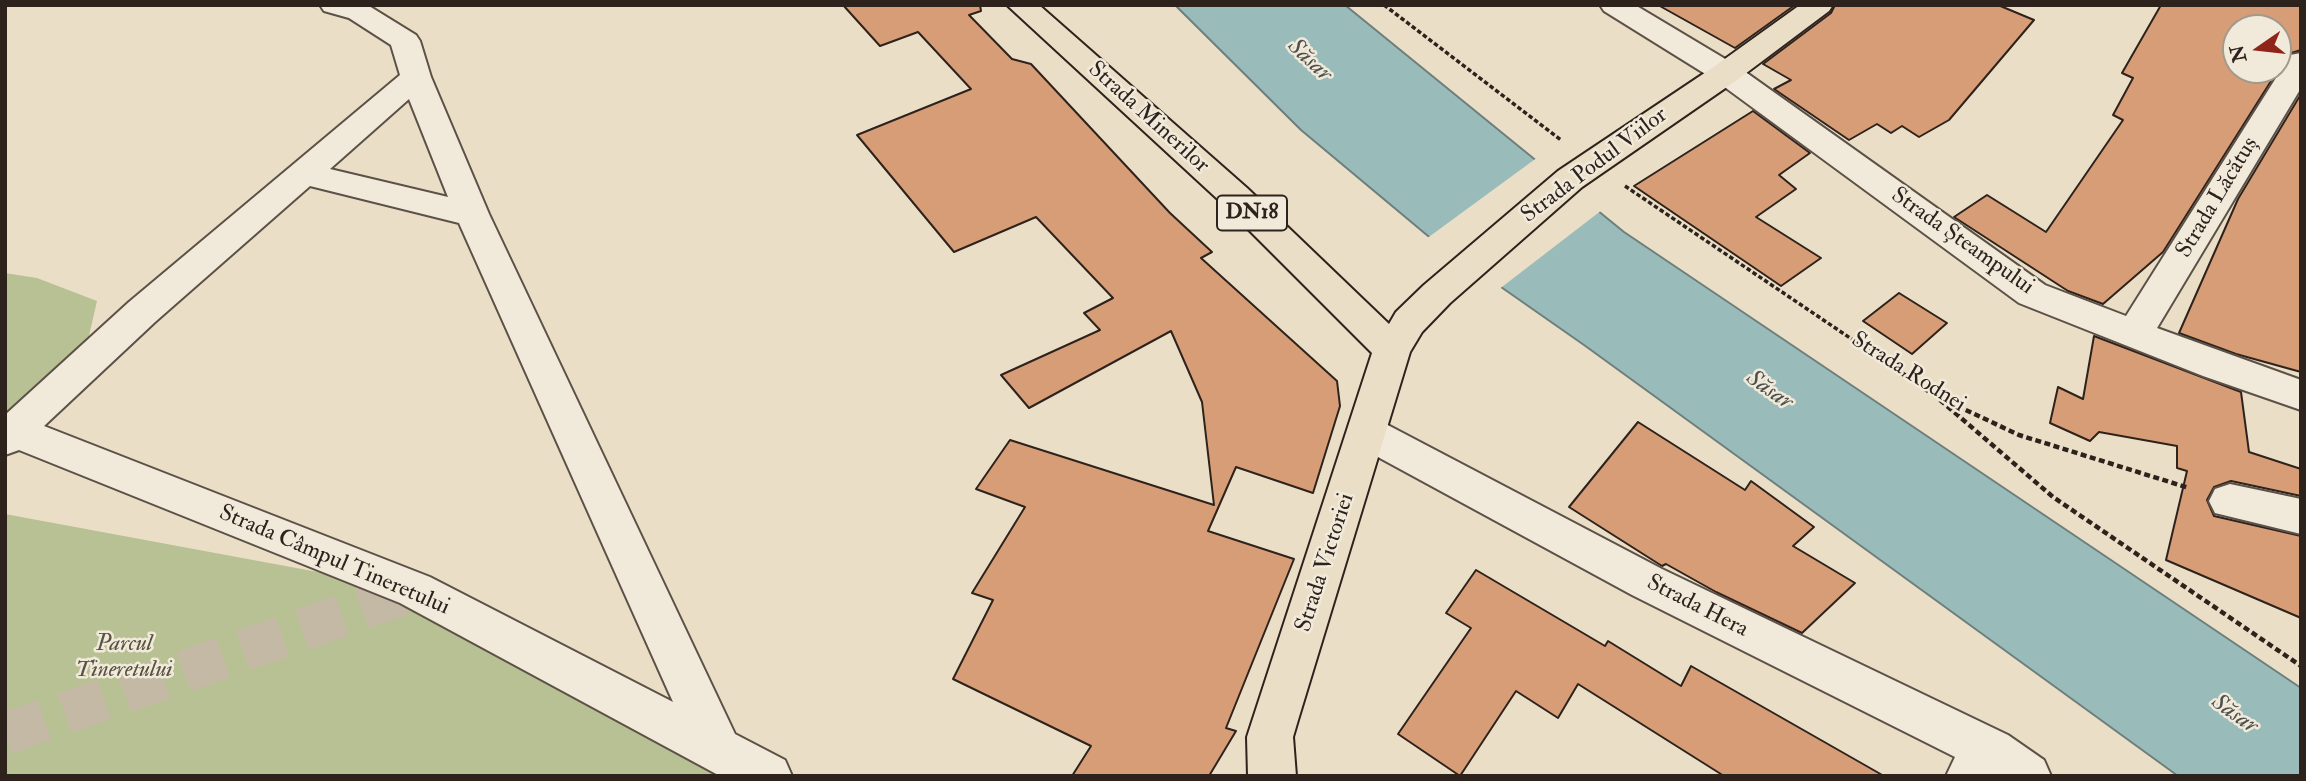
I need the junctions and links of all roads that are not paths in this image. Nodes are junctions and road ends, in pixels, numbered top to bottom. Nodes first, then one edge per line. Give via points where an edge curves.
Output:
1 (334, 5) edge
2 (1021, 5) edge
3 (1614, 5) edge
4 (1819, 5) edge
5 (2301, 62) edge
6 (1726, 73) junction
7 (416, 77) junction
8 (302, 173) junction
9 (472, 214) junction
10 (2135, 333) junction
11 (1392, 350) junction
12 (2301, 395) edge
13 (1368, 433) junction
14 (10, 435) edge
15 (2230, 501) road end
16 (2301, 517) edge
17 (719, 751) junction
18 (1996, 768) edge
19 (768, 776) edge
20 (1272, 776) edge

1 - 7 street via 359,12 405,41
2 - 11 main road, Strada Minerilor / DN18 via 1235,196
3 - 6 street, Strada Șteampului
4 - 6 main road, Strada Podul Viilor
5 - 10 street, Strada Lăcătuș
6 - 10 street, Strada Șteampului via 2032,294
6 - 11 main road, Strada Podul Viilor via 1581,171 1437,294 1409,322
7 - 8 street, Strada Câmpul Tineretului
7 - 9 street
8 - 9 street
8 - 14 street, Strada Câmpul Tineretului
9 - 17 street
10 - 12 street, Strada Șteampului
11 - 13 main road, Strada Victoriei
13 - 18 street, Strada Hera
13 - 20 main road, Strada Victoriei via 1270,737
14 - 17 street, Strada Câmpul Tineretului via 415,590
15 - 16 street
17 - 19 street, Strada Câmpul Tineretului

